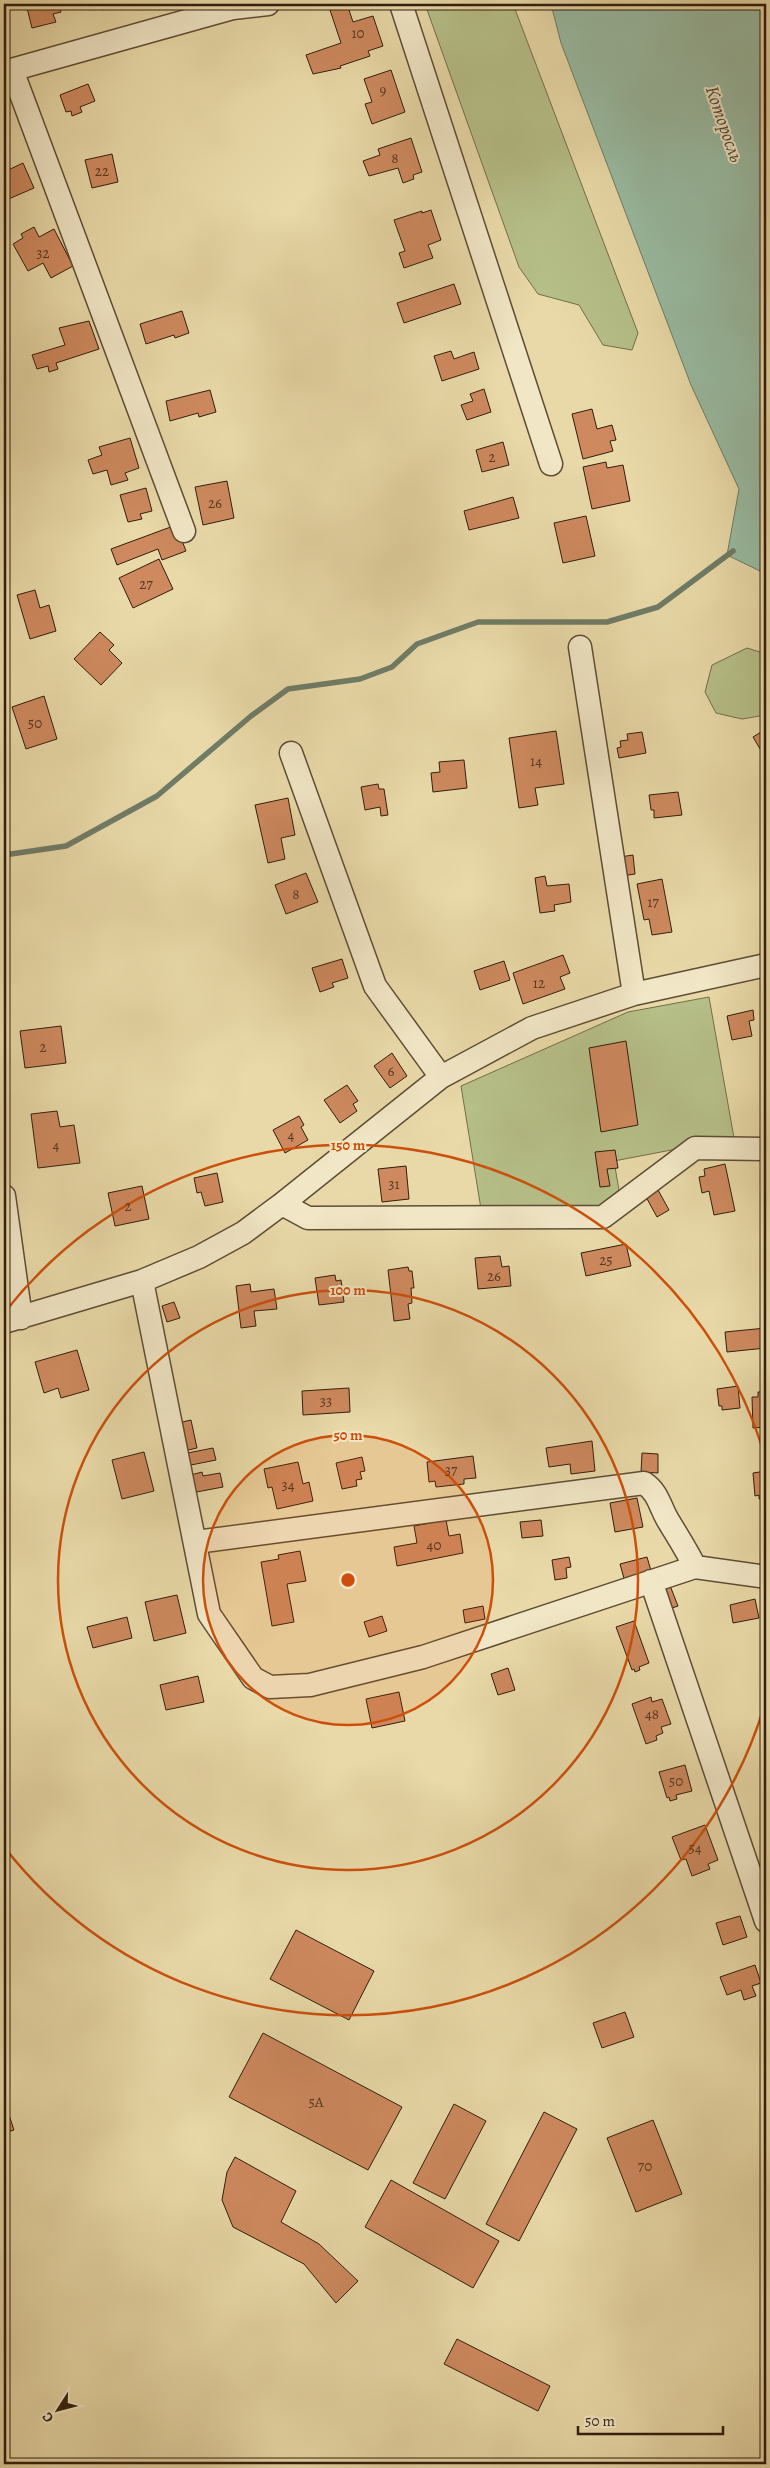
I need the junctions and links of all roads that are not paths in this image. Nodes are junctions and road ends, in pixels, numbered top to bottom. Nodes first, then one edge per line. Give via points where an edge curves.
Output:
1 (268, 4) edge
2 (401, 4) edge
3 (8, 71) edge
4 (551, 464) dead end
5 (184, 531) dead end
6 (580, 646) dead end
7 (291, 753) dead end
8 (766, 965) edge
9 (634, 994) junction
10 (442, 1077) junction
11 (766, 1150) edge
12 (4, 1196) edge
13 (282, 1204) junction
14 (142, 1281) junction
15 (12, 1320) edge
16 (196, 1542) junction
17 (695, 1567) junction
18 (766, 1577) edge
19 (651, 1581) junction
20 (766, 1921) edge

1 - 3 street via 233,8
2 - 4 street
3 - 5 street
6 - 9 street
7 - 10 street via 375,986
8 - 9 street
9 - 10 street via 532,1028
10 - 13 street
11 - 13 street via 695,1148 602,1217 308,1218
12 - 15 street
13 - 14 street via 243,1233 199,1257
14 - 15 street
14 - 16 street
16 - 17 street via 644,1484 652,1488 659,1499
16 - 19 street via 209,1614 253,1678 270,1687 310,1685 423,1657
17 - 18 street
17 - 19 street
19 - 20 street

